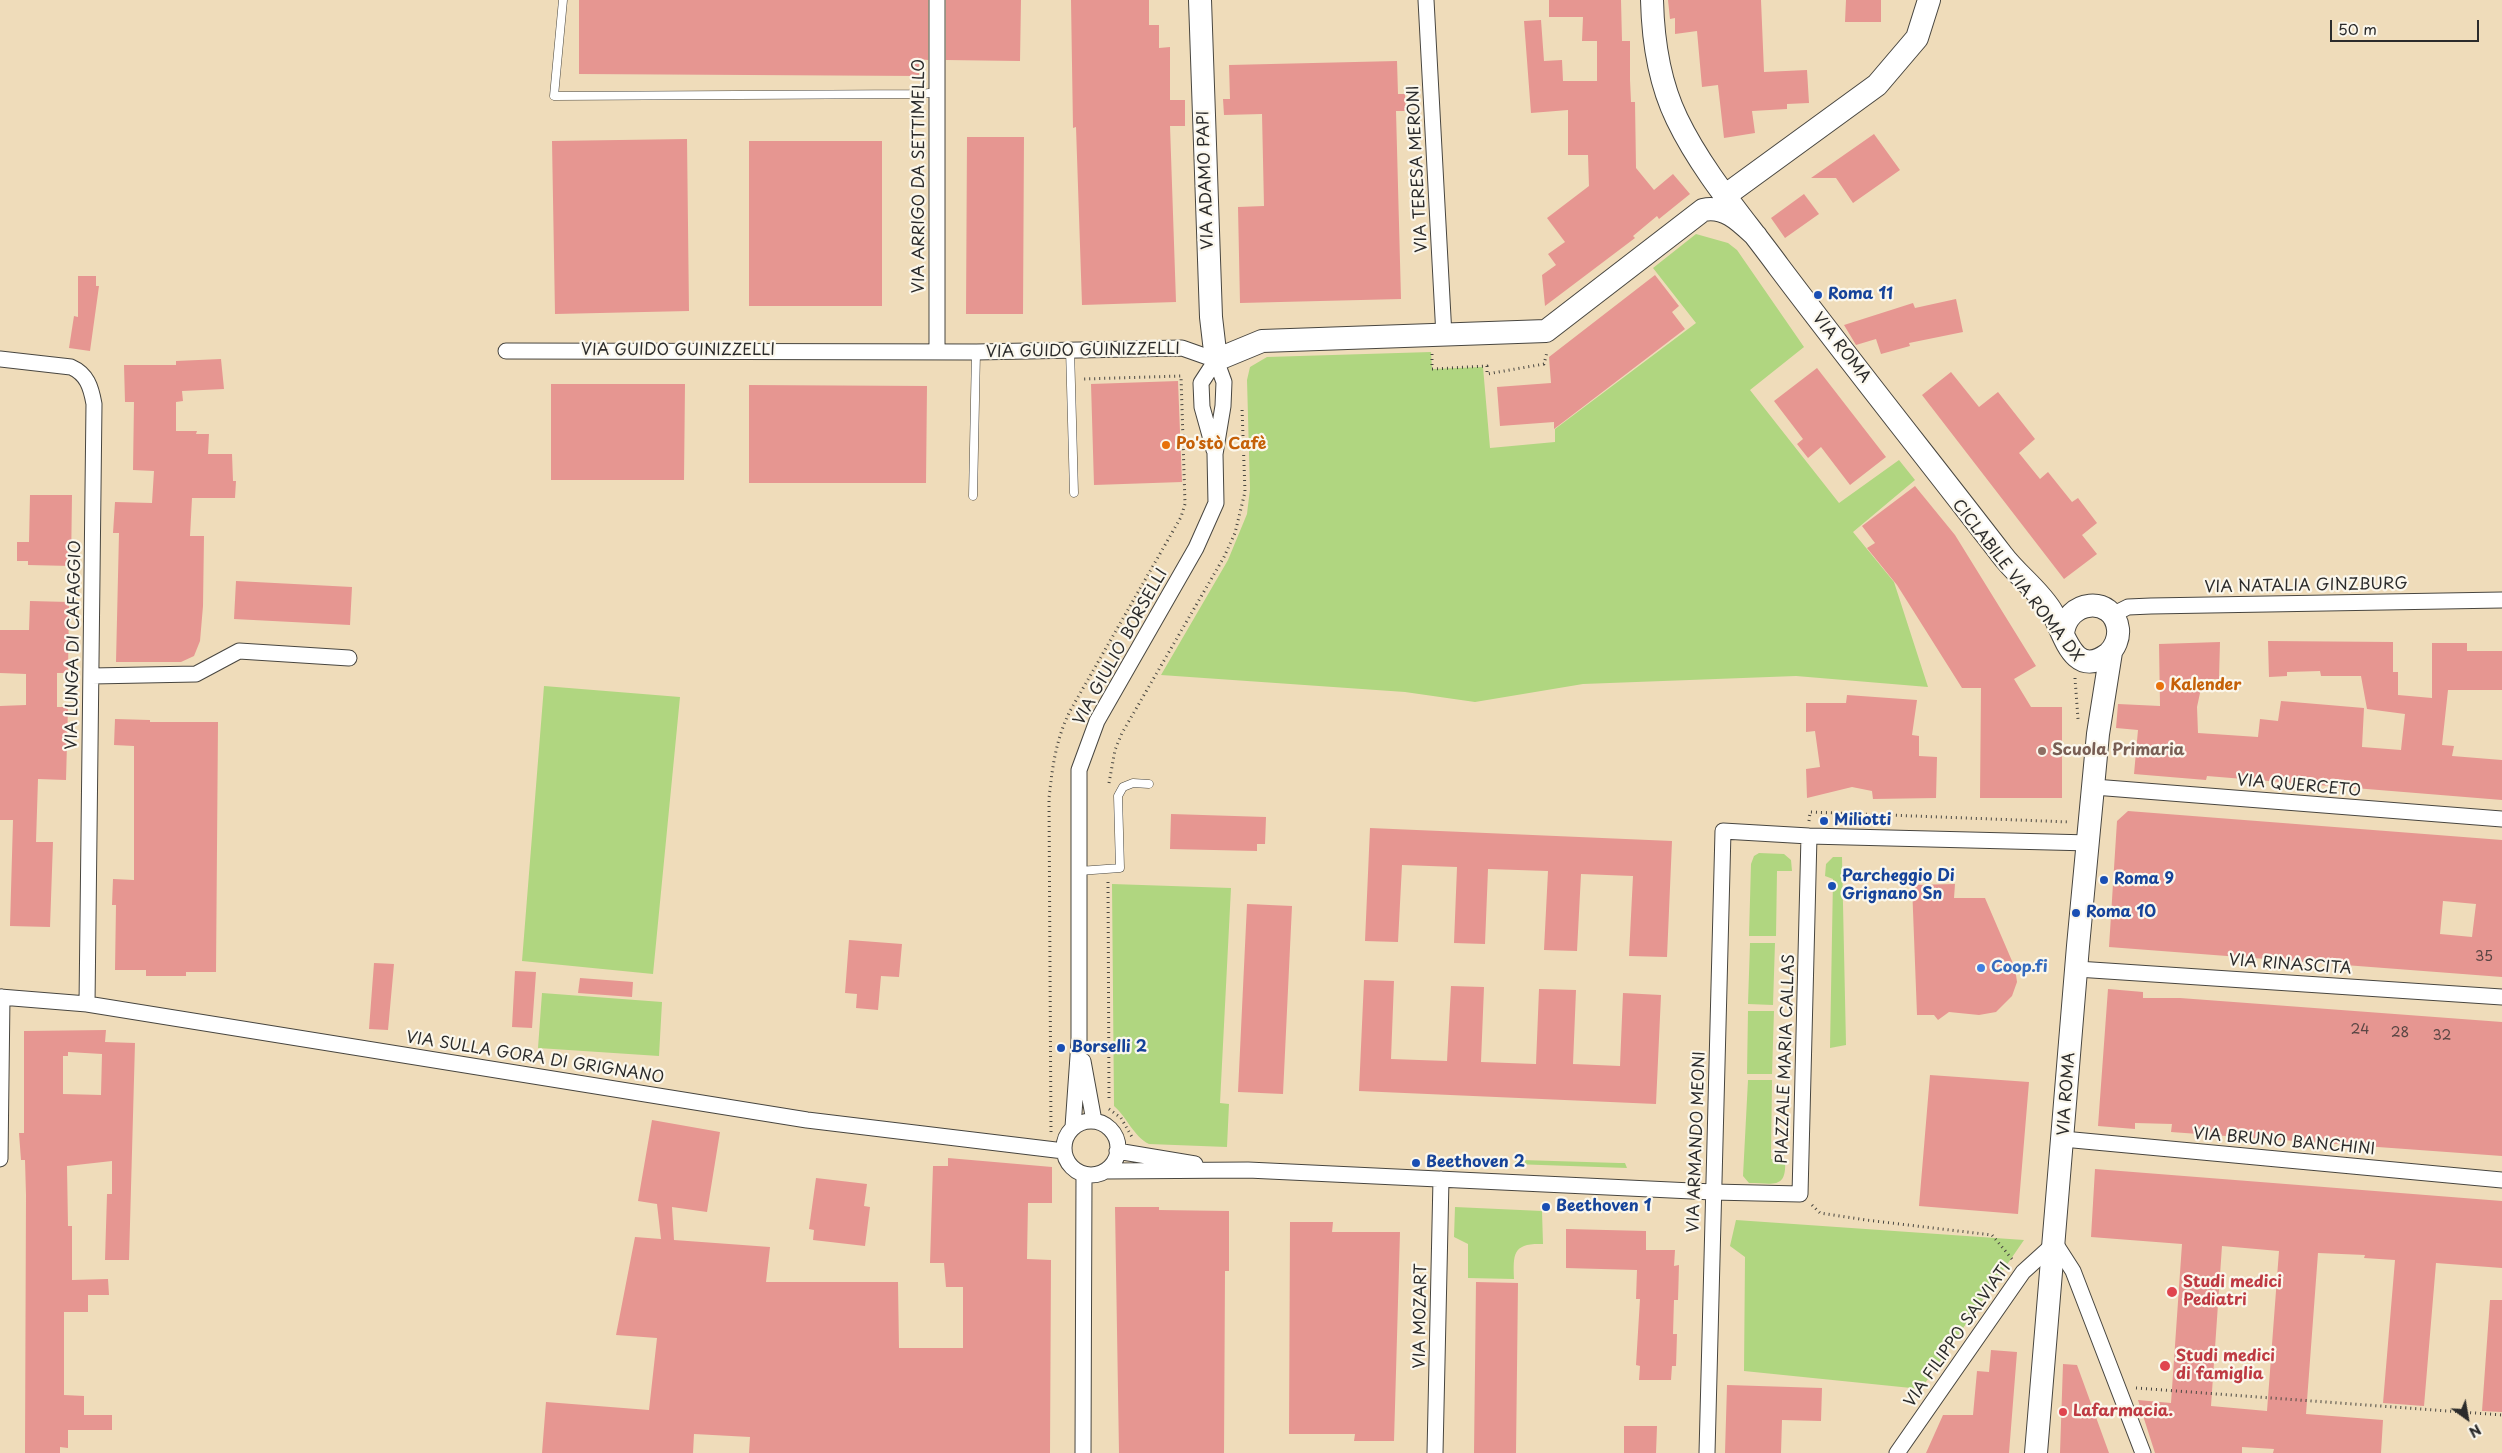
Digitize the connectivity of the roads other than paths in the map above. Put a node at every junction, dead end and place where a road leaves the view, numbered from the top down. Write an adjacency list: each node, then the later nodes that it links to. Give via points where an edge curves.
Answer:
1 (563, 0): 7 (lane, via 554,96)
2 (937, 0): 7 (street, VIA ARRIGO DA SETTIMELLO)
3 (1204, 0): 18 (street, VIA ADAMO PAPI, via 1211,317)
4 (1426, 0): 12 (street, VIA TERESA MERONI)
5 (1652, 0): 8 (street, VIA ROMA, via 1661,78 1676,119)
6 (1929, 0): 9 (street, via 1917,38 1877,85)
7 (937, 92): 15 (street, VIA ARRIGO DA SETTIMELLO)
8 (1699, 160): 9 (street, VIA ROMA); 10 (street, via 1711,192)
9 (1726, 195): 11 (street, VIA ROMA)
10 (1703, 210): 11 (street, via 1712,208 1727,213); 12 (street, via 1546,331)
11 (1756, 236): 22 (street, VIA ROMA, via 2005,560)
12 (1438, 342): 18 (street, via 1262,341)
13 (1070, 349): 16 (street, VIA GUIDO GUINIZZELLI); 18 (street, VIA GUIDO GUINIZZELLI, via 1182,348); 20 (lane)
14 (506, 351): 15 (street, VIA GUIDO GUINIZZELLI)
15 (937, 352): 16 (street, VIA GUIDO GUINIZZELLI)
16 (976, 352): 21 (lane)
17 (0, 359): 30 (street, VIA LUNGA DI CAFAGGIO, via 71,366 80,371 91,390 94,404)
18 (1216, 360): 19 (street, VIA GIULIO BORSELLI, via 1224,382); 19 (street, VIA GIULIO BORSELLI, via 1201,383 1202,406)
19 (1215, 454): 37 (street, VIA GIULIO BORSELLI, via 1216,503 1196,548 1097,721 1079,770)
20 (1074, 493)
21 (973, 496)
22 (2038, 594): 24 (street, VIA ROMA); 26 (street, VIA ROMA, via 2052,612)
23 (2502, 600): 25 (street, VIA NATALIA GINZBURG, via 2151,606 2128,607)
24 (2079, 608): 25 (street, VIA ROMA, via 2093,605); 26 (street, via 2065,622)
25 (2112, 614): 27 (street, VIA ROMA, via 2118,629)
26 (2063, 635): 29 (street, VIA ROMA)
27 (2111, 652): 29 (street); 31 (street, VIA ROMA)
28 (349, 658): 30 (street, via 239,651 196,674)
29 (2078, 666): 31 (street, VIA ROMA, via 2093,686)
30 (92, 676): 41 (street, VIA LUNGA DI CAFAGGIO)
31 (2098, 734): 33 (street, VIA ROMA)
32 (1149, 784): 37 (lane, via 1133,783 1123,787 1118,796 1120,868)
33 (2094, 787): 34 (street, VIA QUERCETO); 36 (street, VIA ROMA)
34 (2502, 819)
35 (1809, 836): 36 (street); 54 (street, PIAZZALE MARIA CALLAS, via 1800,1194); 54 (street, VIA ARMANDO MEONI, via 1723,831)
36 (2090, 843): 38 (street, VIA ROMA)
37 (1079, 871): 42 (street, VIA GIULIO BORSELLI)
38 (2076, 969): 40 (street, VIA RINASCITA); 45 (street, VIA ROMA)
39 (1, 997): 41 (street, VIA SULLA GORA DI GRIGNANO); 48 (street)
40 (2502, 997)
41 (87, 1004): 46 (street, VIA SULLA GORA DI GRIGNANO, via 807,1120)
42 (1079, 1042): 43 (street, VIA GIULIO BORSELLI); 44 (street, VIA GIULIO BORSELLI)
43 (1094, 1121): 44 (street); 47 (street, via 1114,1134)
44 (1072, 1127): 46 (street)
45 (2063, 1139): 53 (street, VIA BRUNO BANCHINI); 55 (street, VIA ROMA)
46 (1064, 1151): 51 (street, via 1066,1160)
47 (1118, 1151): 49 (street); 50 (street, via 1112,1165)
48 (0, 1159)
49 (1231, 1169): 50 (street); 52 (street)
50 (1105, 1171): 51 (street)
51 (1084, 1174): 56 (street)
52 (1441, 1179): 54 (street); 57 (street, VIA MOZART)
53 (2502, 1180)
54 (1713, 1192): 58 (street, VIA ARMANDO MEONI)
55 (2055, 1243): 59 (street, VIA FILIPPO SALVIATI, via 2023,1272); 60 (street, VIA ROMA); 61 (street, via 2073,1271)
56 (1083, 1453)
57 (1436, 1453)
58 (1707, 1453)
59 (1897, 1453)
60 (2036, 1453)
61 (2143, 1453)

